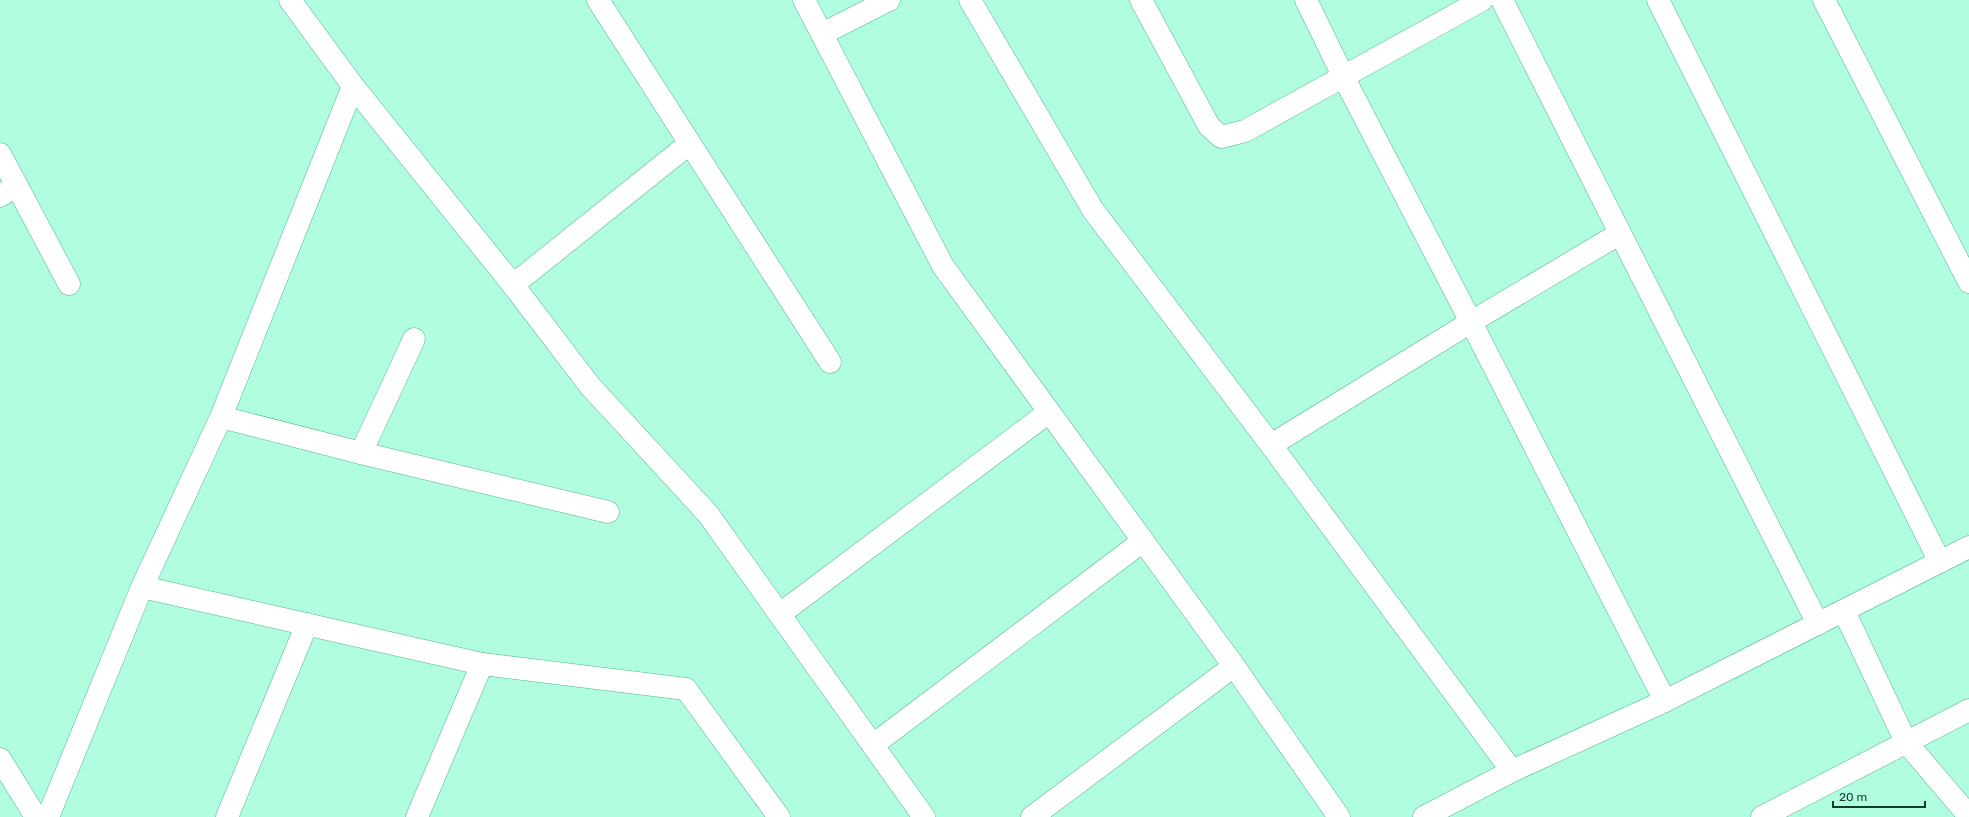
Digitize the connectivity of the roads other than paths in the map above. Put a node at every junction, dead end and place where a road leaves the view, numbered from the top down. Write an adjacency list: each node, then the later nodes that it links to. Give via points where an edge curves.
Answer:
1 (290, 0): 14 (street)
2 (598, 0): 15 (street)
3 (804, 0): 12 (street)
4 (889, 0): 12 (street)
5 (970, 0): 27 (street, via 1093,210)
6 (1141, 0): 13 (street, via 1209,126 1221,137 1245,131)
7 (1306, 0): 13 (street)
8 (1482, 0): 13 (street)
9 (1502, 0): 18 (street)
10 (1658, 0): 32 (street)
11 (1824, 0): 19 (street)
12 (822, 34): 25 (street, via 943,266)
13 (1344, 78): 22 (street)
14 (353, 86): 21 (street); 26 (street)
15 (688, 144): 21 (street); 24 (street)
16 (0, 154): 17 (street)
17 (8, 191): 20 (street)
18 (1619, 234): 22 (street); 37 (street)
19 (1969, 282)
20 (69, 284)
21 (514, 285): 35 (street, via 590,386 708,514)
22 (1471, 322): 27 (street); 40 (street)
23 (414, 339): 28 (street)
24 (830, 362)
25 (1049, 412): 30 (street); 35 (street)
26 (221, 417): 28 (street); 33 (street)
27 (1271, 444): 45 (street)
28 (361, 453): 29 (street)
29 (608, 512)
30 (1143, 541): 39 (street); 43 (street)
31 (1969, 547): 32 (street)
32 (1940, 562): 34 (street)
33 (142, 587): 36 (street); 48 (street)
34 (1844, 611): 37 (street); 42 (street)
35 (780, 614): 43 (street)
36 (307, 624): 38 (street); 49 (street)
37 (1818, 624): 40 (street)
38 (482, 664): 50 (street); 51 (street, via 686,689)
39 (1234, 666): 53 (street); 54 (street)
40 (1665, 701): 45 (street)
41 (1969, 710): 42 (street)
42 (1906, 742): 46 (street); 56 (street)
43 (873, 745): 52 (street)
44 (0, 759): 47 (street)
45 (1512, 771): 55 (street)
46 (1969, 816)
47 (36, 817)
48 (48, 817)
49 (227, 817)
50 (417, 817)
51 (779, 817)
52 (924, 817)
53 (1032, 817)
54 (1339, 817)
55 (1424, 817)
56 (1762, 817)

